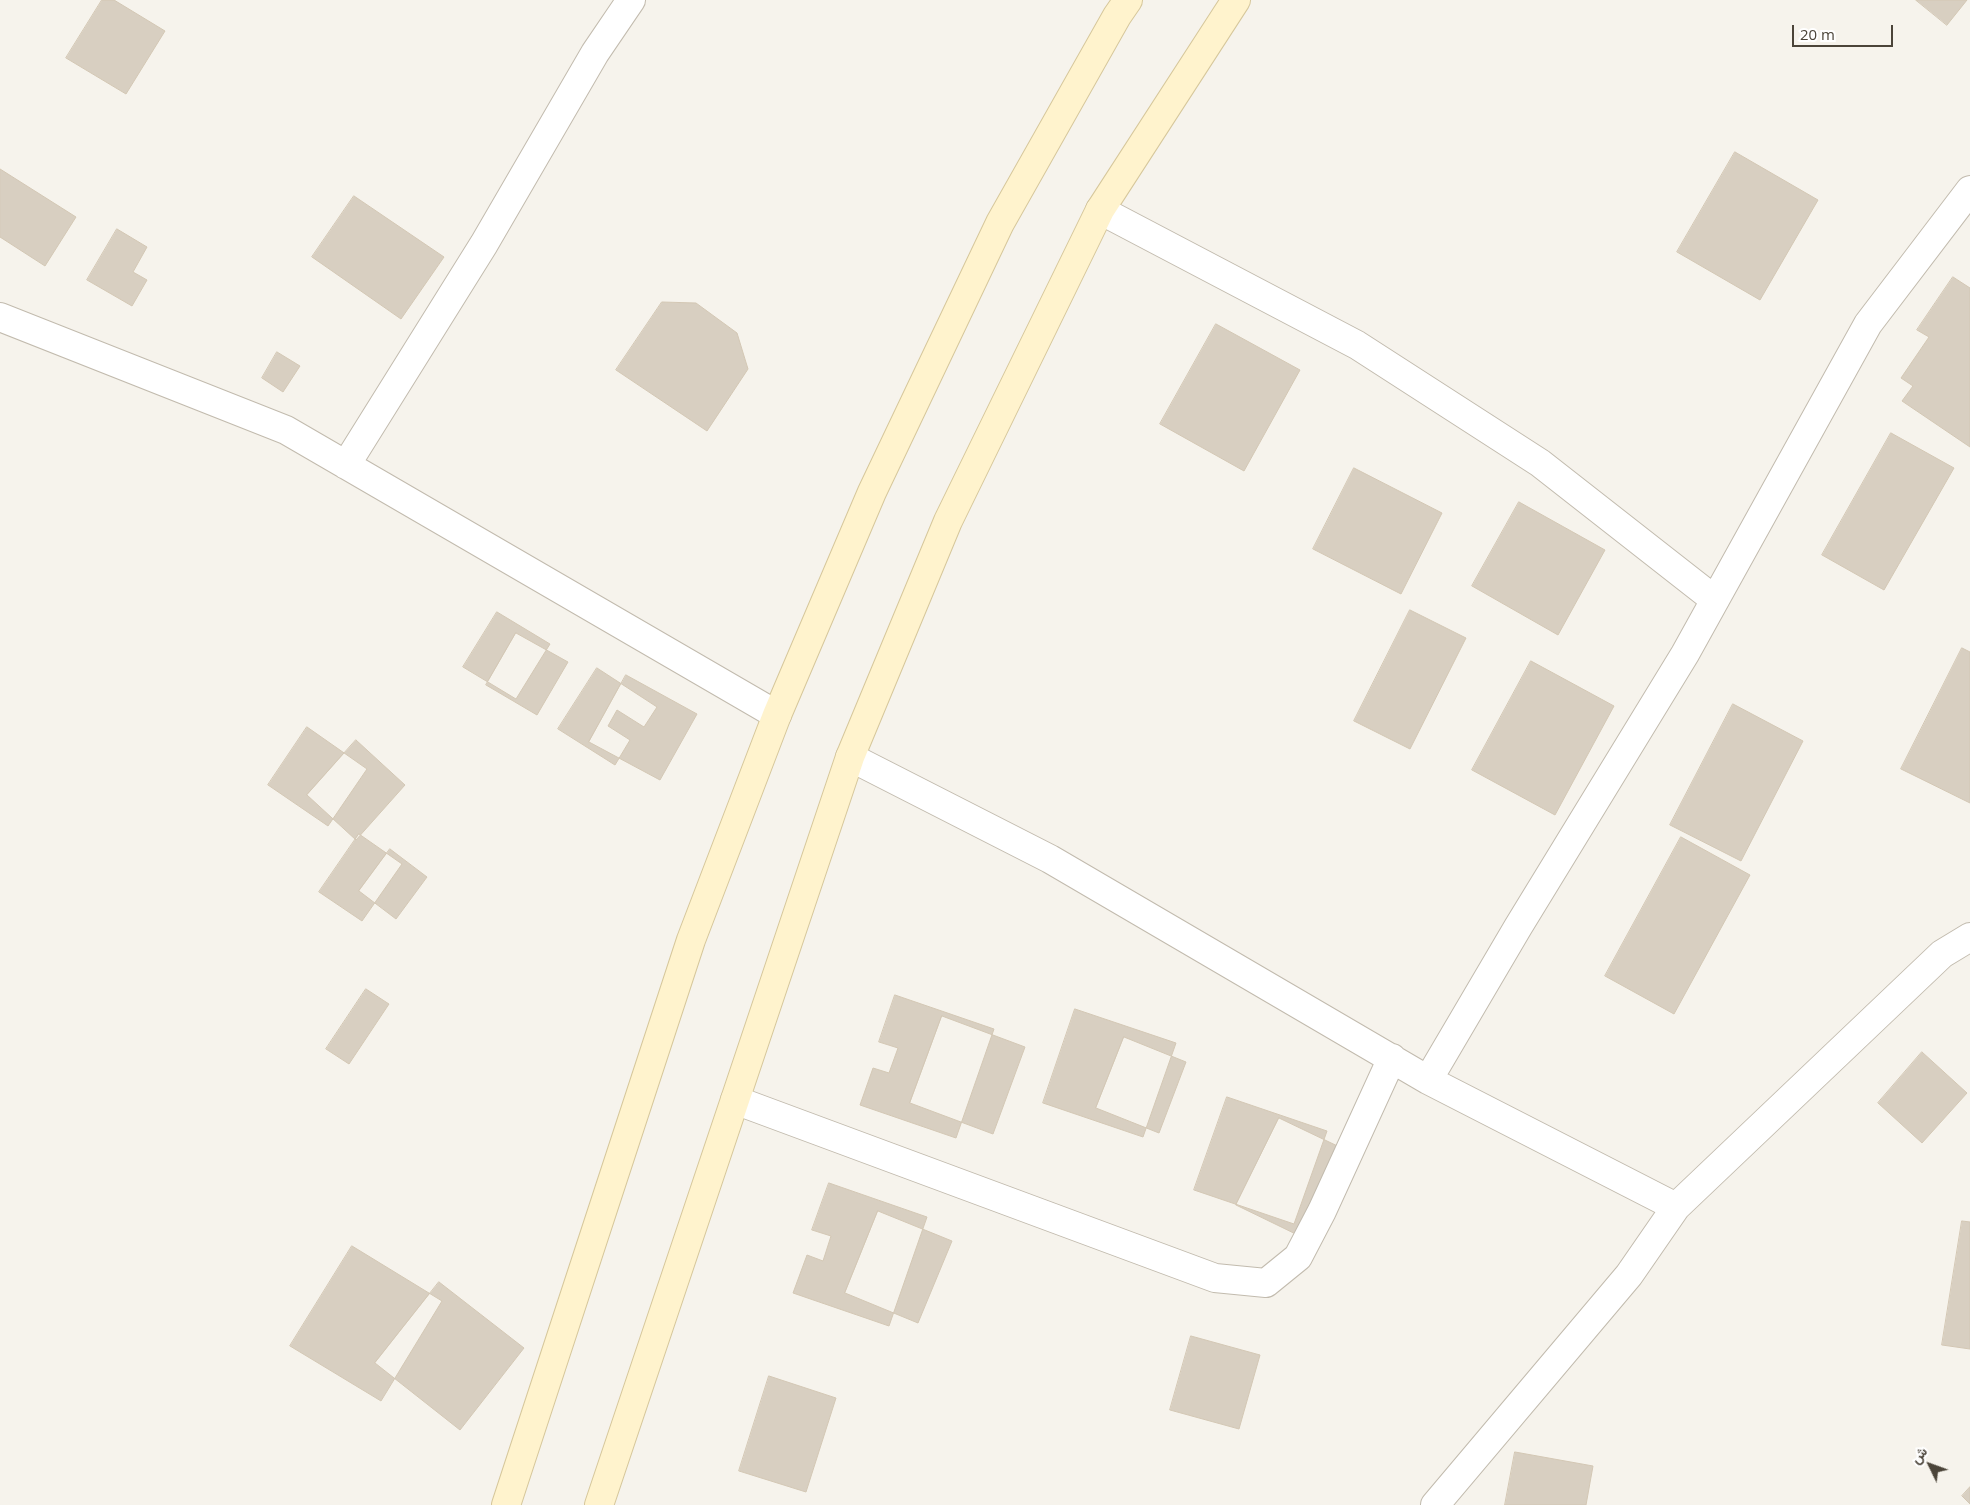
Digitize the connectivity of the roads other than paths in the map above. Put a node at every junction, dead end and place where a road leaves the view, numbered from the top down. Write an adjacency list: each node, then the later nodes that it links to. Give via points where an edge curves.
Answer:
1 (631, 0): 7 (street, via 595,53 484,244)
2 (1128, 0): 9 (main road, via 1000,223 872,492)
3 (1236, 0): 5 (main road)
4 (1970, 190): 8 (street, via 1868,324)
5 (1100, 210): 8 (street, via 1357,345 1540,463); 10 (main road, via 948,521)
6 (0, 317): 7 (street, via 286,430)
7 (346, 465): 9 (street)
8 (1715, 600): 13 (street)
9 (777, 715): 16 (main road, via 690,940)
10 (850, 757): 12 (street, via 1050,859); 14 (main road)
11 (1970, 937): 15 (street, via 1942,954)
12 (1392, 1058): 13 (street); 14 (street, via 1298,1257 1266,1283 1215,1278)
13 (1428, 1080): 15 (street)
14 (734, 1100): 17 (main road)
15 (1676, 1207): 18 (street, via 1629,1275)
16 (506, 1505)
17 (599, 1505)
18 (1434, 1505)

